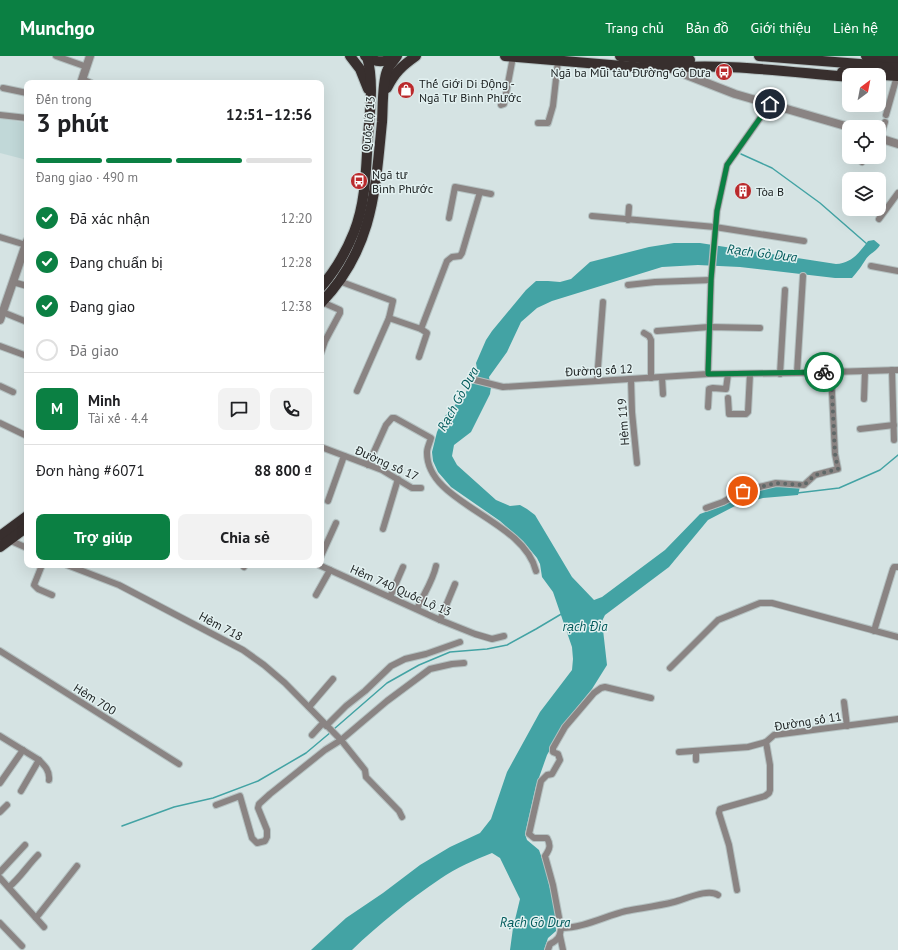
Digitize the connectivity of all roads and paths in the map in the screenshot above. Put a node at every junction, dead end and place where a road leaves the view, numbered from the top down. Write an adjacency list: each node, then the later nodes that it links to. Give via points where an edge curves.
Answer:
1 (56, 56): 17 (street)
2 (90, 56): 17 (street)
3 (350, 56): 25 (highway, via 360,69)
4 (397, 56): 11 (highway, via 386,61); 26 (highway, Quốc lộ 13, via 386,72)
5 (416, 56): 26 (highway, via 396,72)
6 (509, 56): 15 (highway); 28 (street, via 506,97)
7 (578, 56): 16 (highway)
8 (620, 56): 16 (highway)
9 (759, 56): 13 (highway)
10 (866, 56): 12 (highway)
11 (366, 57): 25 (highway, Quốc lộ 13, via 370,70)
12 (898, 58)
13 (829, 59): 20 (highway)
14 (692, 60): 16 (highway); 18 (highway); 20 (highway)
15 (558, 61): 16 (highway, via 658,69); 32 (street, via 553,106 548,123)
16 (665, 62): 18 (highway); 27 (street, via 735,94)
17 (86, 67): 22 (street)
18 (683, 67): 19 (highway, via 734,68)
19 (842, 76)
20 (897, 76): 21 (highway); 30 (street)
21 (886, 78)
22 (81, 80)
23 (3, 88): 24 (street)
24 (24, 92)
25 (370, 94): 52 (highway, Quốc lộ 13, via 362,205 348,246)
26 (384, 95): 55 (highway, Quốc lộ 13, via 377,170 369,219 358,249)
27 (770, 104): 33 (street); 44 (street, via 727,165)
28 (502, 105)
29 (0, 115): 31 (street)
30 (886, 115)
31 (24, 118)
32 (538, 122)
33 (842, 125)
34 (886, 140): 35 (street)
35 (898, 144)
36 (480, 192): 38 (street); 41 (street, via 455,187); 68 (street, via 462,253 447,261)
37 (898, 193): 42 (street)
38 (490, 194)
39 (629, 208): 43 (street)
40 (592, 216): 43 (street)
41 (449, 218)
42 (879, 219)
43 (628, 220): 44 (street)
44 (715, 227): 46 (street); 53 (street)
45 (0, 238): 47 (street)
46 (804, 241)
47 (24, 243)
48 (24, 249): 54 (street)
49 (871, 266): 50 (street)
50 (898, 271)
51 (803, 276): 78 (street)
52 (325, 277)
53 (711, 280): 57 (street); 66 (street)
54 (13, 282): 56 (street); 62 (street)
55 (339, 282): 59 (highway, Quốc lộ 13); 63 (street, via 394,301)
56 (24, 285)
57 (628, 285)
58 (785, 290): 82 (street)
59 (324, 300)
60 (603, 302): 87 (street)
61 (324, 303): 71 (street, via 340,310)
62 (2, 311): 64 (street); 65 (street)
63 (389, 318): 68 (street); 89 (street)
64 (0, 320)
65 (24, 321)
66 (710, 328): 67 (street); 69 (street); 79 (street)
67 (760, 328)
68 (421, 329): 74 (street, via 427,333)
69 (657, 331)
70 (644, 333): 84 (street, via 651,340)
71 (324, 344)
72 (0, 346): 73 (street)
73 (24, 355)
74 (419, 357)
75 (895, 370): 76 (street); 96 (street)
76 (865, 371): 77 (street); 93 (street)
77 (831, 372): 78 (street); 107 (street, via 838,469 815,475 804,485 776,483 743,491)
78 (797, 373): 82 (street)
79 (708, 374): 80 (street); 83 (street, Đường số 12)
80 (728, 374): 81 (street); 94 (street, via 726,389 709,389)
81 (750, 374): 82 (street); 92 (street, via 748,412 729,414)
82 (780, 374)
83 (662, 377): 84 (street, Đường số 12); 91 (street)
84 (651, 378): 86 (street, Đường số 12)
85 (471, 379): 87 (street, Đường số 12, via 503,386)
86 (632, 379): 87 (street, Đường số 12); 102 (street, Hẻm 119)
87 (597, 380)
88 (0, 386): 90 (street)
89 (356, 391)
90 (13, 392)
91 (663, 394)
92 (728, 398)
93 (864, 399)
94 (708, 407)
95 (0, 423): 98 (street)
96 (894, 425): 97 (street); 99 (street)
97 (860, 429)
98 (24, 435)
99 (894, 440)
100 (324, 450): 101 (street, Đường số 17)
101 (344, 456): 103 (street, Đường số 17); 106 (street)
102 (637, 463)
103 (368, 466): 104 (street, Đường số 17); 123 (street, via 386,425 392,418 431,438 427,452 429,467 436,479 449,493 497,524 519,543 532,559)
104 (398, 479): 105 (street, Đường số 17, via 414,489); 111 (street)
105 (421, 488)
106 (328, 501)
107 (706, 508)
108 (24, 518): 112 (highway)
109 (336, 523): 115 (street)
110 (24, 528): 112 (highway)
111 (383, 529)
112 (3, 536): 113 (street); 114 (highway)
113 (24, 546)
114 (0, 547)
115 (324, 549)
116 (403, 566): 127 (street)
117 (436, 566): 128 (street, via 434,577)
118 (324, 567): 122 (street, Hẻm 740 Quốc Lộ 13)
119 (898, 567): 130 (street, via 893,569)
120 (41, 568): 126 (street, via 34,585 38,590)
121 (75, 568): 140 (street, Hẻm 718, via 119,585 243,650 285,683)
122 (330, 570): 125 (street); 127 (street, Hẻm 740 Quốc Lộ 13)
123 (536, 571)
124 (455, 584): 129 (street)
125 (316, 595)
126 (52, 596)
127 (390, 597): 128 (street, Hẻm 740 Quốc Lộ 13)
128 (417, 609): 129 (street, Hẻm 740 Quốc Lộ 13)
129 (440, 620): 131 (street, Hẻm 740 Quốc Lộ 13, via 492,639)
130 (874, 631): 132 (street); 136 (street, via 772,603 760,603 718,620)
131 (504, 636)
132 (898, 637)
133 (460, 642): 142 (street, via 426,654 405,658 392,666)
134 (0, 651): 153 (street, Hẻm 700)
135 (464, 662): 146 (street, via 430,669)
136 (670, 668)
137 (333, 679): 140 (street)
138 (651, 698): 172 (street, via 601,688 565,727 553,748 553,752 558,754 560,760 552,774 541,781 529,834 534,838 547,838 550,842 549,851 545,856)
139 (844, 702): 143 (street)
140 (309, 707): 142 (street, Hẻm 718)
141 (898, 719): 143 (street, Đường số 11)
142 (325, 724): 144 (street); 146 (street, Hẻm 718)
143 (846, 726): 147 (street, Đường số 11, via 774,735)
144 (312, 735)
145 (0, 736): 148 (street)
146 (341, 740): 158 (street, via 296,772 259,804 258,808 267,830 265,841 256,843 252,838 240,796); 160 (street, Hẻm 718, via 365,770 366,777)
147 (766, 742): 149 (street, via 748,747); 167 (street, Đường số 11, via 770,765 769,794 720,809 719,813 729,845)
148 (23, 750): 151 (street); 155 (street)
149 (696, 751): 150 (street); 152 (street)
150 (679, 752)
151 (38, 760): 154 (street, via 47,768); 156 (street)
152 (696, 760)
153 (178, 764)
154 (49, 780)
155 (0, 783)
156 (22, 791)
157 (7, 805): 159 (street)
158 (216, 805)
159 (0, 812)
160 (402, 817)
161 (25, 845): 164 (street)
162 (38, 855): 166 (street)
163 (77, 866): 169 (street)
164 (0, 872)
165 (0, 878): 166 (street)
166 (9, 887): 169 (street)
167 (737, 890)
168 (718, 896): 172 (street, via 706,893 625,912 595,922)
169 (36, 918): 171 (street)
170 (0, 922): 174 (street)
171 (44, 927)
172 (561, 928): 173 (street)
173 (560, 936): 175 (street, via 550,944); 176 (street)
174 (22, 946)
175 (548, 950)
176 (562, 950)

